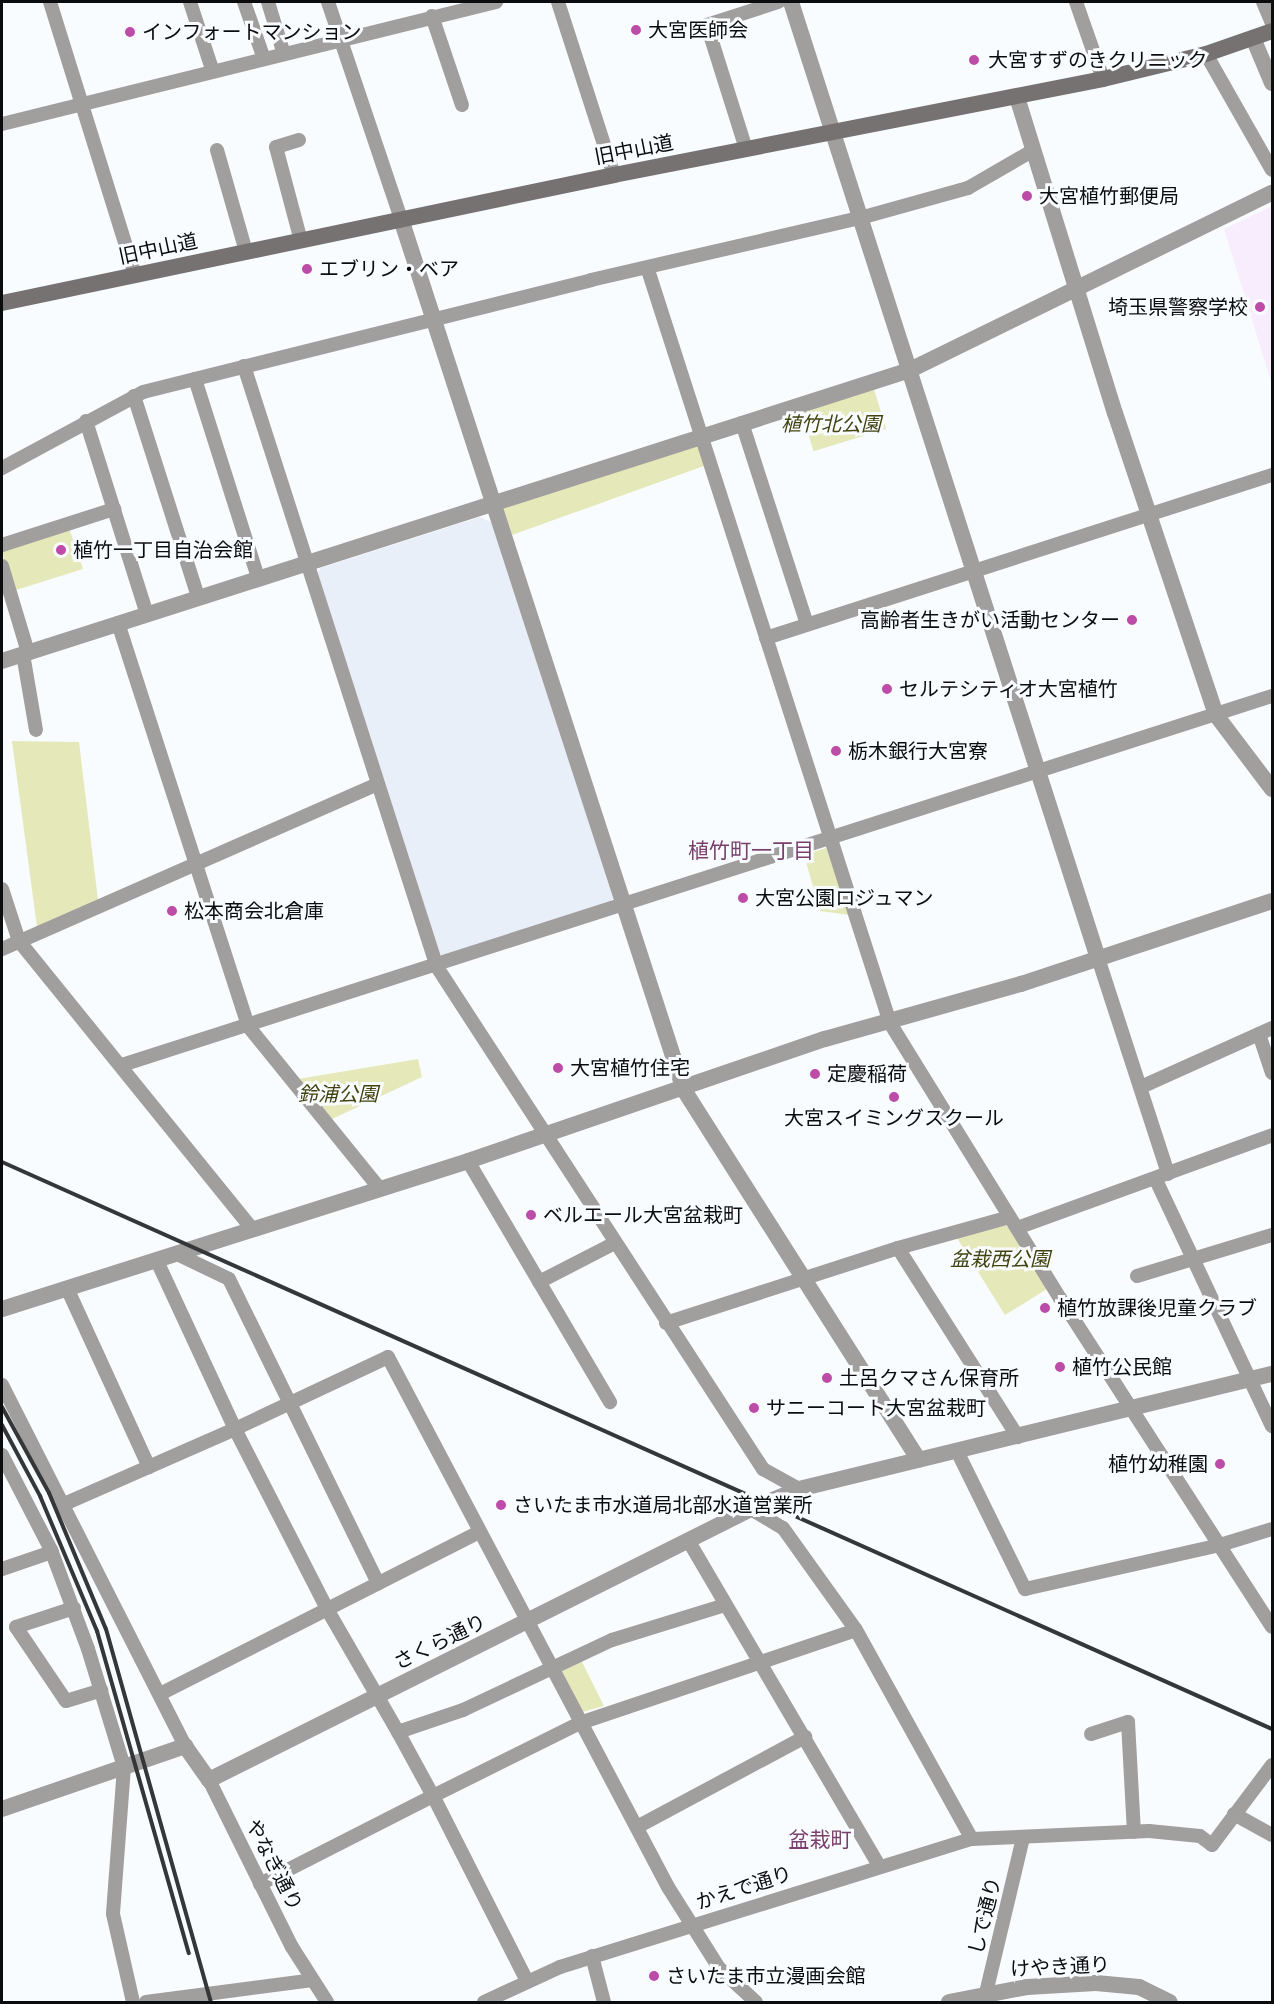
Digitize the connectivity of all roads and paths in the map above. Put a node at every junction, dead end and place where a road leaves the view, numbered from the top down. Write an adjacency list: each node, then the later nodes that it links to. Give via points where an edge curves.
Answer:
1 (50, 2): 24 (street)
2 (190, 2): 20 (street)
3 (244, 2): 19 (street)
4 (268, 2): 17 (street)
5 (328, 2): 15 (street)
6 (496, 2): 12 (street)
7 (558, 2): 33 (street)
8 (778, 2): 29 (street, via 707,25)
9 (791, 2): 27 (street)
10 (1076, 2): 21 (street)
11 (1263, 2): 13 (street)
12 (432, 16): 15 (street); 25 (street)
13 (1272, 23)
14 (1272, 31): 16 (main road, 旧中山道)
15 (340, 37): 17 (street); 36 (street)
16 (1253, 38): 18 (main road, 旧中山道); 22 (street)
17 (283, 51): 19 (street)
18 (1206, 54): 21 (main road, 旧中山道); 32 (street)
19 (263, 57): 20 (street)
20 (212, 69): 24 (street)
21 (1103, 79): 23 (main road, 旧中山道)
22 (1272, 83)
23 (1017, 97): 27 (main road, 旧中山道); 31 (street)
24 (81, 102): 26 (street); 40 (street)
25 (462, 105)
26 (2, 124)
27 (832, 133): 29 (main road, 旧中山道); 35 (street)
28 (299, 140): 37 (street, via 276,147)
29 (746, 149): 33 (main road, 旧中山道)
30 (217, 150): 38 (street)
31 (1032, 152): 35 (street, via 968,188); 41 (street)
32 (1272, 170)
33 (614, 175): 36 (main road, 旧中山道)
34 (1272, 193): 41 (street)
35 (861, 218): 39 (street); 45 (street)
36 (401, 219): 37 (main road, 旧中山道); 43 (street)
37 (301, 240): 38 (main road, 旧中山道)
38 (246, 252): 40 (main road, 旧中山道)
39 (648, 270): 43 (street); 50 (street)
40 (135, 275): 42 (main road, 旧中山道)
41 (1076, 286): 45 (street); 55 (street)
42 (2, 303)
43 (435, 319): 44 (street); 53 (street)
44 (244, 366): 46 (street); 57 (street)
45 (910, 370): 49 (street); 59 (street)
46 (195, 379): 47 (street); 60 (street)
47 (135, 396): 48 (street); 61 (street)
48 (86, 421): 51 (street); 54 (street)
49 (742, 423): 50 (street); 64 (street)
50 (701, 436): 53 (street); 65 (street)
51 (2, 468)
52 (1272, 475): 55 (street)
53 (495, 503): 57 (street); 78 (street)
54 (114, 508): 56 (street); 62 (street)
55 (1150, 515): 59 (street); 69 (street)
56 (2, 545)
57 (307, 562): 60 (street); 72 (street)
58 (2, 566): 66 (street)
59 (971, 572): 64 (street); 71 (street)
60 (258, 578): 61 (street)
61 (198, 597): 62 (street)
62 (147, 614): 63 (street)
63 (118, 623): 66 (street); 75 (street)
64 (807, 624): 65 (street)
65 (766, 638): 74 (street)
66 (25, 653): 67 (street); 70 (street)
67 (2, 661)
68 (1272, 696): 69 (street)
69 (1216, 715): 71 (street); 73 (street)
70 (36, 730)
71 (1038, 771): 74 (street); 81 (street)
72 (377, 784): 75 (street); 82 (street)
73 (1272, 789)
74 (830, 837): 78 (street); 83 (street)
75 (196, 865): 79 (street); 84 (street)
76 (2, 889): 79 (street)
77 (1272, 901): 81 (street)
78 (624, 904): 82 (street); 90 (street)
79 (19, 941): 80 (street); 87 (street)
80 (2, 949)
81 (1098, 958): 83 (street); 89 (street)
82 (438, 967): 84 (street); 92 (street)
83 (890, 1023): 90 (street, via 825,1039); 96 (street)
84 (248, 1026): 87 (street); 95 (street)
85 (1272, 1028): 86 (street)
86 (1259, 1034): 88 (street); 89 (street)
87 (122, 1065): 97 (street)
88 (1272, 1073)
89 (1141, 1087): 94 (street)
90 (684, 1090): 92 (street); 105 (street)
91 (1272, 1135): 94 (street)
92 (546, 1136): 93 (street); 99 (street)
93 (468, 1161): 95 (street); 106 (street)
94 (1162, 1177): 96 (street); 102 (street)
95 (379, 1188): 97 (street)
96 (1013, 1223): 100 (street); 115 (street)
97 (252, 1228): 101 (street)
98 (1272, 1235): 102 (street)
99 (615, 1243): 106 (street); 109 (street)
100 (898, 1248): 105 (street); 118 (street)
101 (179, 1255): 103 (street); 114 (street, via 229,1279)
102 (1195, 1260): 104 (street); 111 (street)
103 (157, 1261): 107 (street); 117 (street)
104 (1137, 1276)
105 (803, 1279): 109 (street); 121 (street)
106 (539, 1282): 113 (street)
107 (68, 1288): 108 (street); 122 (street)
108 (2, 1309)
109 (666, 1323): 123 (street, via 763,1469)
110 (1272, 1374): 111 (street, さくら通り)
111 (1251, 1379): 115 (street, さくら通り); 116 (street)
112 (2, 1385): 124 (street)
113 (610, 1402)
114 (288, 1404): 117 (street); 127 (street, via 388,1358); 132 (street)
115 (1131, 1408): 118 (street, さくら通り); 129 (street)
116 (1272, 1426)
117 (235, 1429): 122 (street); 135 (street)
118 (1018, 1437): 119 (street, さくら通り)
119 (957, 1451): 121 (street, さくら通り); 129 (street, via 1025,1589)
120 (2, 1455): 130 (street)
121 (919, 1460): 123 (street, さくら通り)
122 (149, 1467): 124 (street)
123 (799, 1489): 125 (street, さくら通り)
124 (62, 1505): 142 (street)
125 (751, 1509): 128 (street, さくら通り); 138 (street, via 783,1528)
126 (1272, 1529): 129 (street)
127 (479, 1532): 132 (street); 136 (street)
128 (688, 1540): 133 (street); 136 (street, さくら通り)
129 (1220, 1545): 137 (street)
130 (52, 1552): 131 (street); 134 (street)
131 (2, 1569)
132 (378, 1583): 135 (street)
133 (725, 1605): 139 (street); 140 (street, via 612,1640)
134 (74, 1608): 141 (street); 141 (street, via 16,1627 66,1701)
135 (327, 1609): 142 (street); 143 (street)
136 (529, 1622): 140 (street); 143 (street, さくら通り)
137 (1272, 1627)
138 (856, 1630): 139 (street); 159 (street)
139 (760, 1662): 144 (street); 147 (street)
140 (550, 1668): 144 (street); 145 (street, via 463,1710)
141 (101, 1690): 150 (street)
142 (160, 1694): 148 (street)
143 (377, 1695): 145 (street); 151 (street, さくら通り)
144 (580, 1722): 152 (street); 155 (street)
145 (398, 1732): 152 (street)
146 (1091, 1734): 156 (street, via 1128,1722)
147 (805, 1737): 155 (street); 160 (street)
148 (185, 1746): 150 (street); 151 (street, やなぎ通り)
149 (1272, 1765): 154 (street)
150 (124, 1767): 153 (street); 167 (street, via 113,1914)
151 (209, 1780): 161 (street, やなぎ通り)
152 (433, 1796): 161 (street); 165 (street)
153 (2, 1809)
154 (1234, 1814): 156 (street, かえで通り, via 1212,1845 1200,1836); 157 (street)
155 (637, 1827): 162 (street)
156 (1134, 1832): 158 (street, かえで通り)
157 (1272, 1835)
158 (1023, 1838): 159 (street, かえで通り); 166 (street, しで通り)
159 (972, 1839): 160 (street, かえで通り)
160 (879, 1865): 162 (street, かえで通り)
161 (260, 1884): 164 (street, やなぎ通り)
162 (691, 1925): 163 (street, かえで通り); 172 (street, via 718,1968)
163 (592, 1956): 165 (street, かえで通り); 171 (street)
164 (313, 1980): 168 (street); 169 (street, やなぎ通り)
165 (527, 1981): 170 (street, かえで通り)
166 (987, 1998): 173 (street, けやき通り); 174 (street, けやき通り, via 1096,1983 1139,1987)
167 (133, 2002)
168 (146, 2002)
169 (327, 2002)
170 (484, 2002)
171 (604, 2002)
172 (756, 2002)
173 (949, 2002)
174 (1170, 2002)

